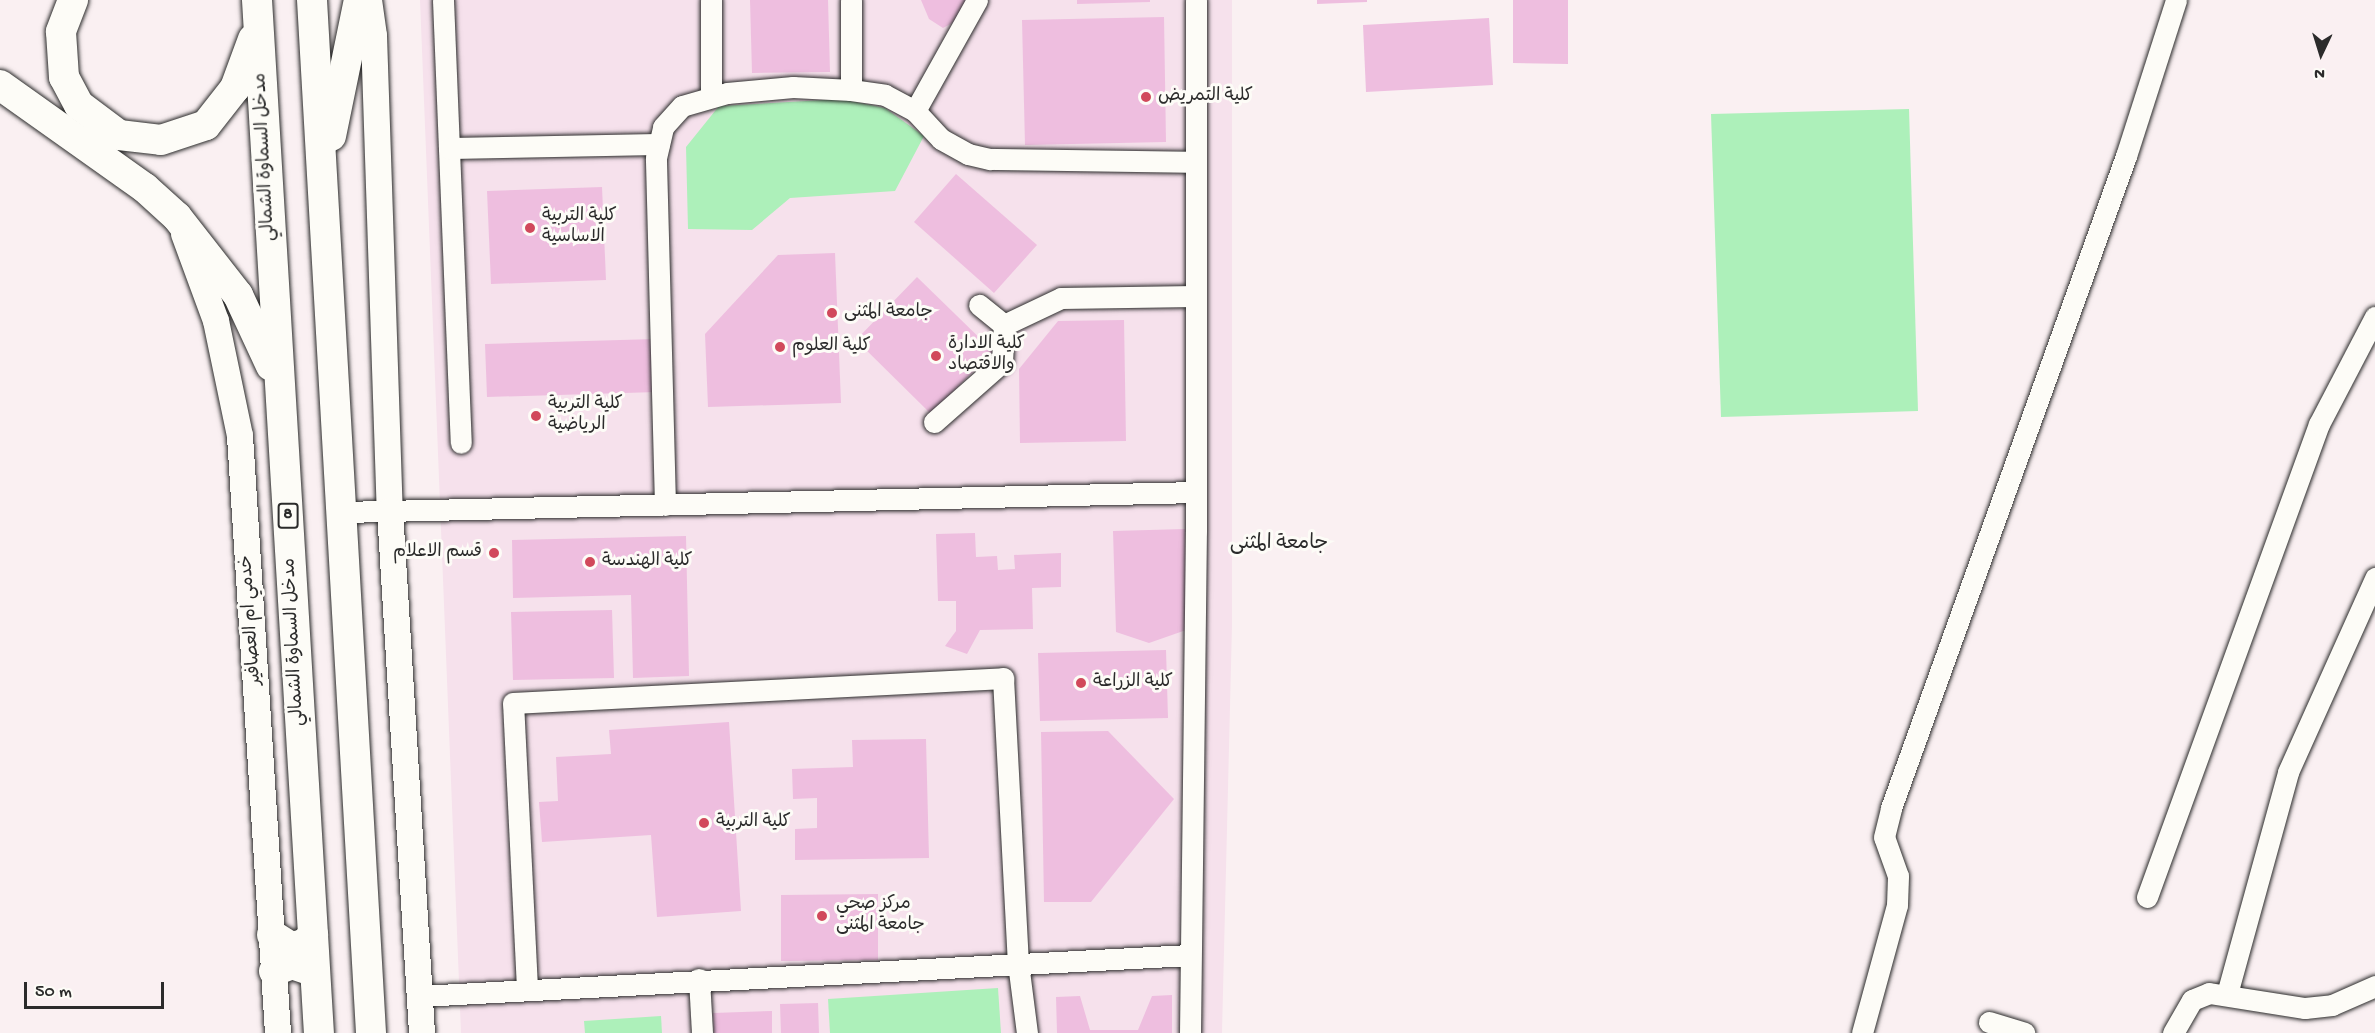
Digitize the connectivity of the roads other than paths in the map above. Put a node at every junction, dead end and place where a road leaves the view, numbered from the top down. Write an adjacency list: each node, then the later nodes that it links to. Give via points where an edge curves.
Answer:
1 (74, 0): 11 (highway, via 64,18 60,47 70,92 102,125 118,135 146,141 192,132 217,115 246,65)
2 (312, 0): 19 (highway)
3 (359, 0): 19 (highway)
4 (369, 0): 30 (main road, via 374,36)
5 (443, 0): 17 (street)
6 (711, 0): 14 (street)
7 (851, 0): 13 (street)
8 (977, 0): 15 (street)
9 (1196, 0): 18 (street)
10 (2176, 0): 52 (street, via 2126,156 1892,808 1884,837 1899,876 1897,905)
11 (257, 9): 25 (highway, مدخل السماوة الشمالي / 8)
12 (0, 85): 20 (highway, via 145,188)
13 (851, 90): 14 (street, via 793,87); 15 (street, via 885,94)
14 (711, 97): 16 (street, via 682,106 663,127)
15 (915, 111): 18 (street, via 941,139 968,154 990,159)
16 (659, 144): 17 (street); 29 (street, via 656,158)
17 (449, 147): 27 (street)
18 (1195, 162): 21 (street)
19 (322, 177): 31 (highway)
20 (177, 217): 25 (highway, via 238,295 263,345); 35 (main road, خدمي ام العصافير, via 216,321 235,397)
21 (1195, 296): 24 (street, via 1061,298); 28 (street)
22 (980, 305): 24 (street)
23 (2375, 317): 33 (street, via 2319,424)
24 (1004, 325): 26 (street, via 1002,362)
25 (281, 399): 34 (highway, مدخل السماوة الشمالي / 8)
26 (934, 422)
27 (460, 443)
28 (1196, 492): 29 (street); 36 (street)
29 (665, 505): 30 (street)
30 (390, 511): 31 (street); 43 (main road)
31 (342, 512): 47 (highway)
32 (2375, 578): 42 (street, via 2288,772)
33 (2147, 897)
34 (313, 935): 35 (highway, via 300,946); 38 (highway, مدخل السماوة الشمالي / 8)
35 (276, 954): 38 (highway); 45 (main road, خدمي ام العصافير)
36 (1189, 955): 37 (street); 51 (street)
37 (1018, 963): 39 (street); 41 (street, via 1003,678 513,703); 50 (street)
38 (315, 972): 46 (highway, مدخل السماوة الشمالي / 8)
39 (699, 980): 41 (street); 49 (street)
40 (2375, 986): 42 (street, via 2332,1005 2306,1008)
41 (527, 988): 43 (street)
42 (2227, 994): 54 (street, via 2209,993 2192,1000)
43 (420, 996): 48 (main road)
44 (1989, 1022): 53 (street)
45 (278, 1033)
46 (319, 1033)
47 (371, 1033)
48 (422, 1033)
49 (702, 1033)
50 (1026, 1033)
51 (1190, 1033)
52 (1862, 1033)
53 (2024, 1033)
54 (2173, 1033)

